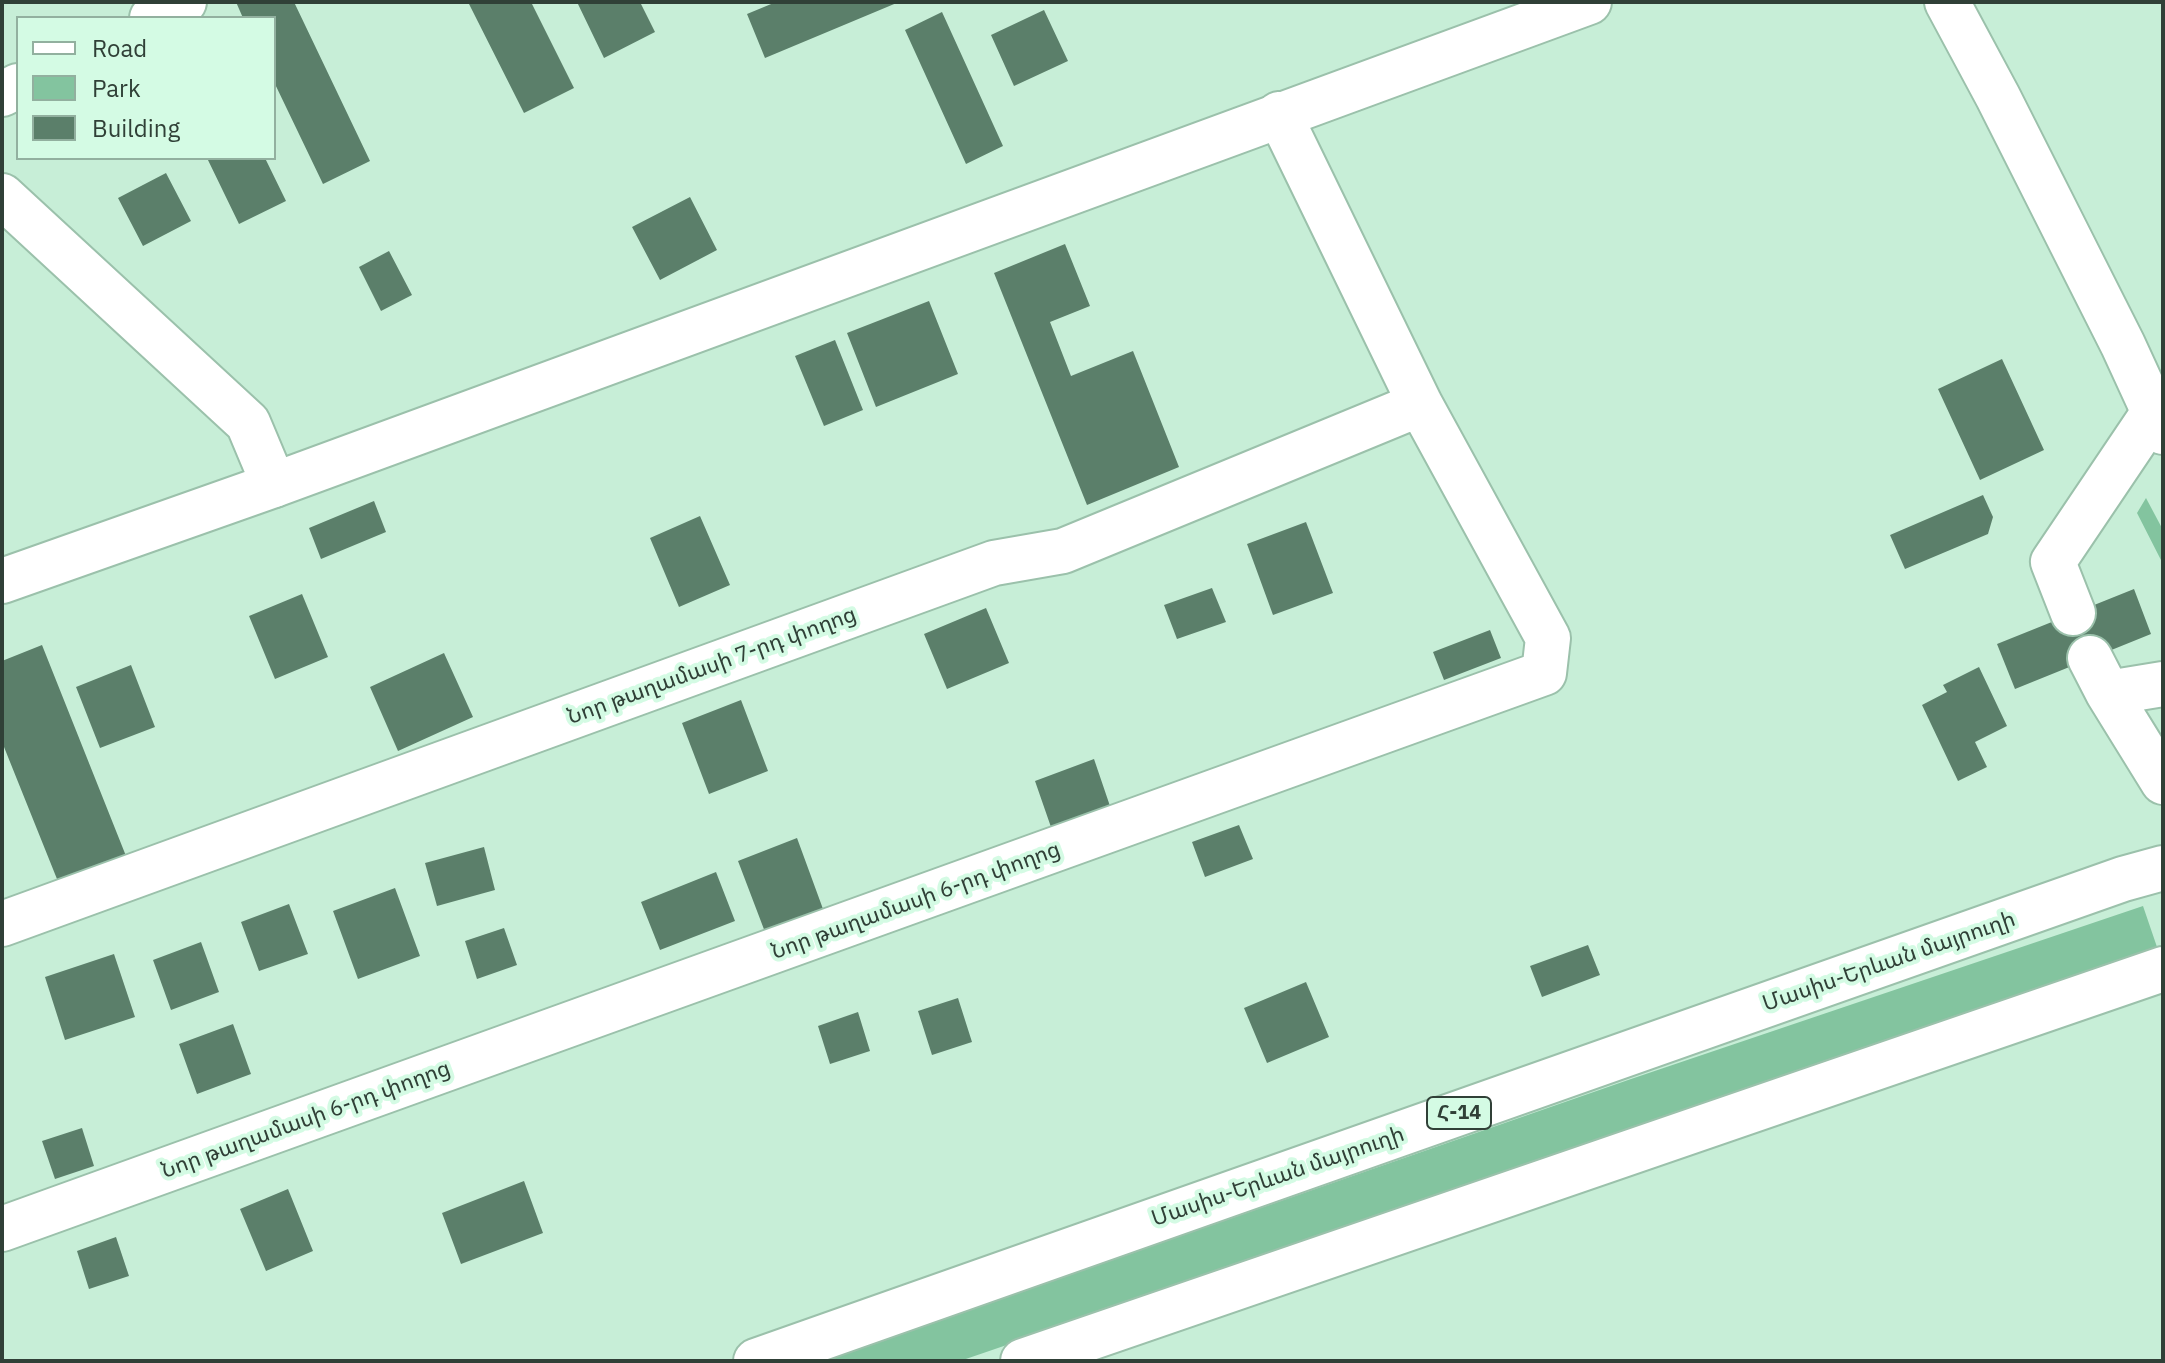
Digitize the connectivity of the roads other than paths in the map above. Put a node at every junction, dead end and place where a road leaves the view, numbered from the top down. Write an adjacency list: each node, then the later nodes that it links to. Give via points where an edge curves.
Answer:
1 (184, 2): 4 (main road)
2 (1589, 2): 5 (main road)
3 (1947, 2): 8 (main road)
4 (156, 16)
5 (1279, 114): 7 (main road); 9 (main road)
6 (2, 196): 9 (main road, via 248,423)
7 (1420, 404): 15 (main road, Նոր թաղամասի 7-րդ փողոց, via 1063,551 994,563); 17 (main road, Նոր թաղամասի 6-րդ փողոց, via 1548,638 1544,673)
8 (2158, 422): 11 (main road, via 2053,562)
9 (274, 485): 10 (main road)
10 (2, 581)
11 (2073, 613)
12 (2163, 684): 13 (main road, via 2099,676)
13 (2163, 782)
14 (2163, 868): 18 (main road, Մասիս-Երևան մայրուղի / Հ-14)
15 (2, 924)
16 (2163, 969): 19 (main road)
17 (2, 1229)
18 (756, 1361)
19 (1023, 1361)

